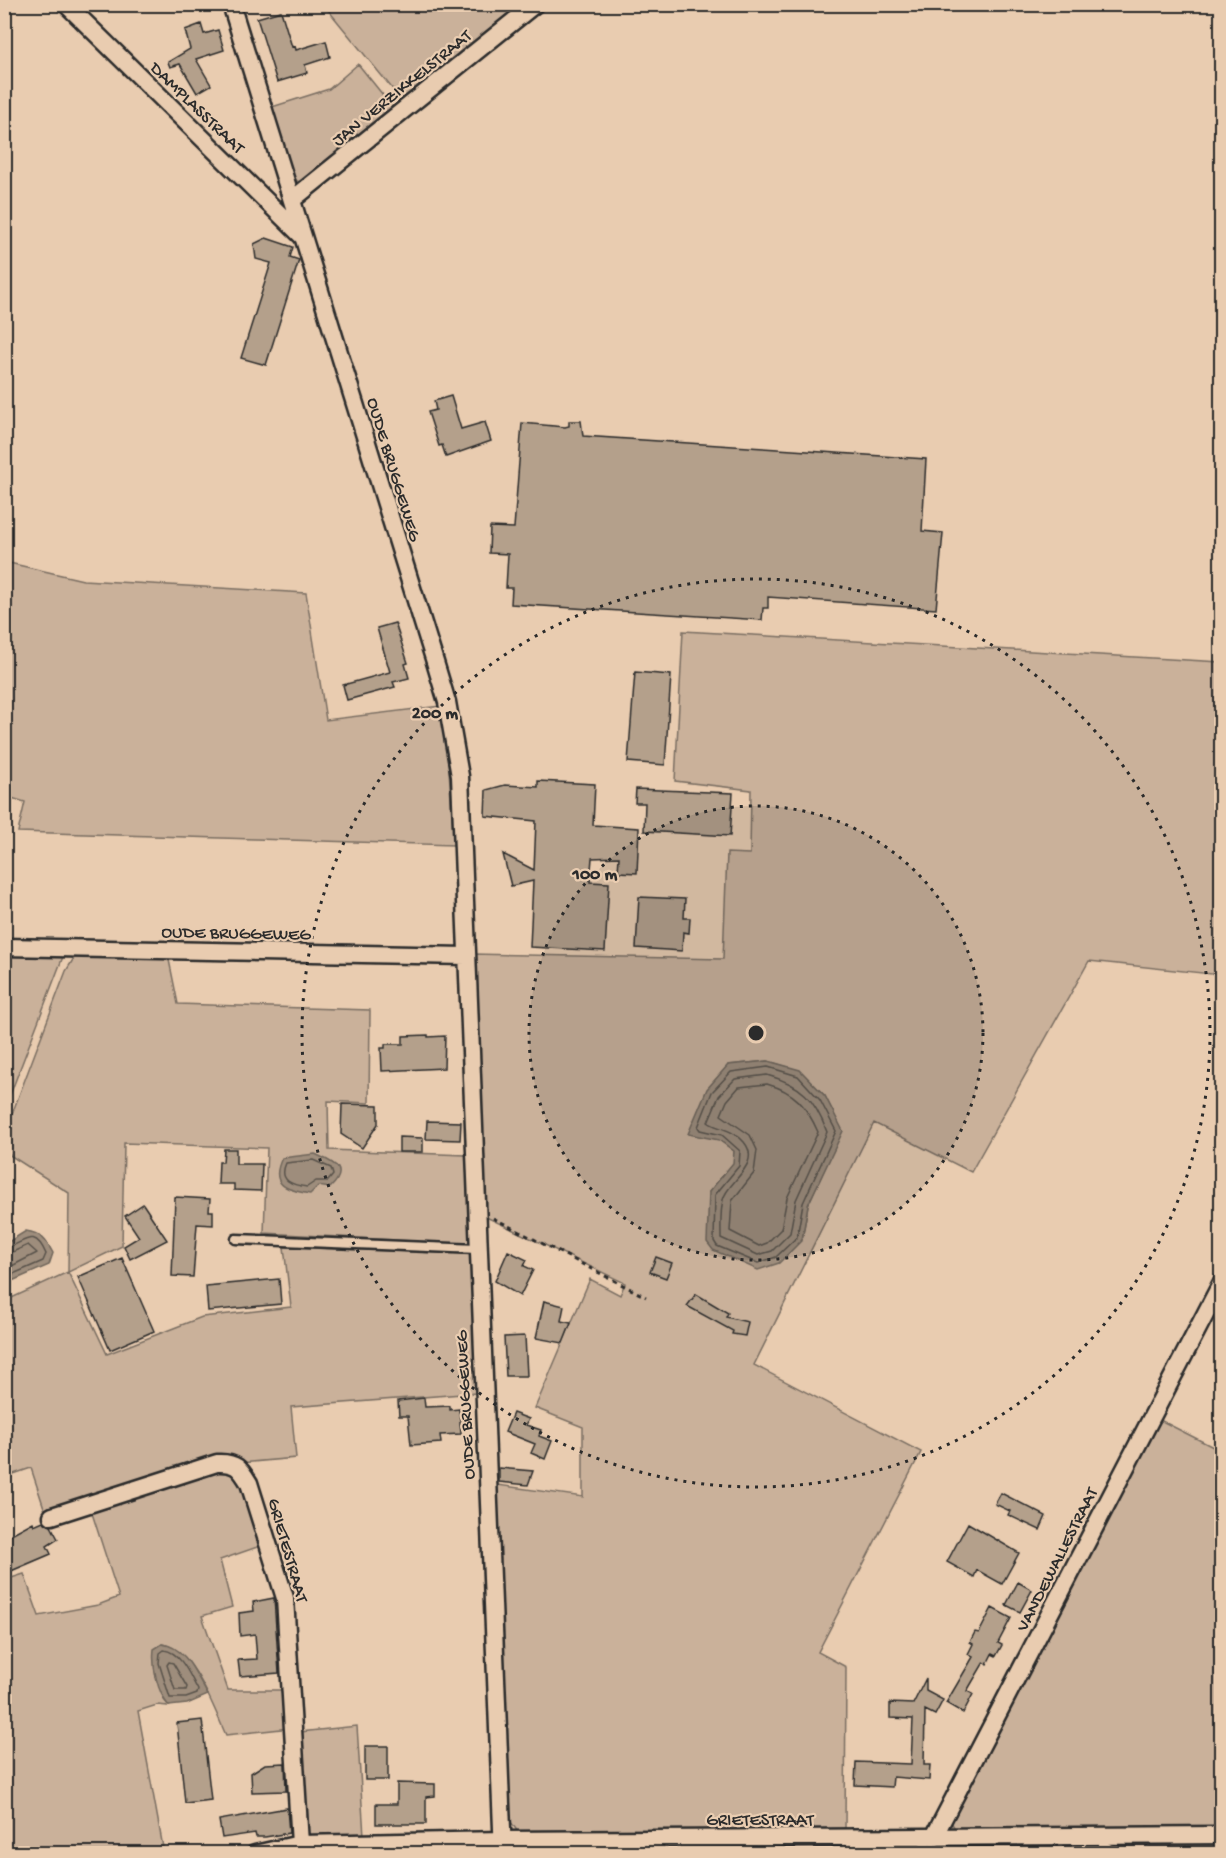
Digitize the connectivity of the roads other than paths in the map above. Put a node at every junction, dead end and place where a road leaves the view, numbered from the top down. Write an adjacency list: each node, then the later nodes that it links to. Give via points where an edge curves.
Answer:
1 (66, 4): 5 (street, DAMPLASSTRAAT)
2 (231, 4): 4 (street, OUDE BRUGGEWEG)
3 (535, 4): 4 (street, JAN VERZIKKELSTRAAT)
4 (291, 200): 5 (street, OUDE BRUGGEWEG)
5 (303, 237): 7 (street, OUDE BRUGGEWEG, via 447,702 460,776)
6 (4, 947): 7 (street, OUDE BRUGGEWEG)
7 (466, 956): 9 (street, OUDE BRUGGEWEG)
8 (236, 1239): 9 (lane)
9 (477, 1250): 16 (street, OUDE BRUGGEWEG)
10 (1221, 1282): 14 (street, VANDEWALLESTRAAT)
11 (52, 1516): 15 (street, GRIETESTRAAT, via 217,1463 239,1466 249,1484 285,1598)
12 (1221, 1834): 13 (street, GRIETESTRAAT)
13 (1104, 1836): 14 (street, GRIETESTRAAT); 19 (lane, via 1104,1845)
14 (933, 1837): 16 (street, GRIETESTRAAT); 18 (street, VANDEWALLESTRAAT)
15 (300, 1844): 16 (street, GRIETESTRAAT); 17 (street, GRIETESTRAAT)
16 (503, 1847)
17 (255, 1854)
18 (925, 1854)
19 (1119, 1854)

